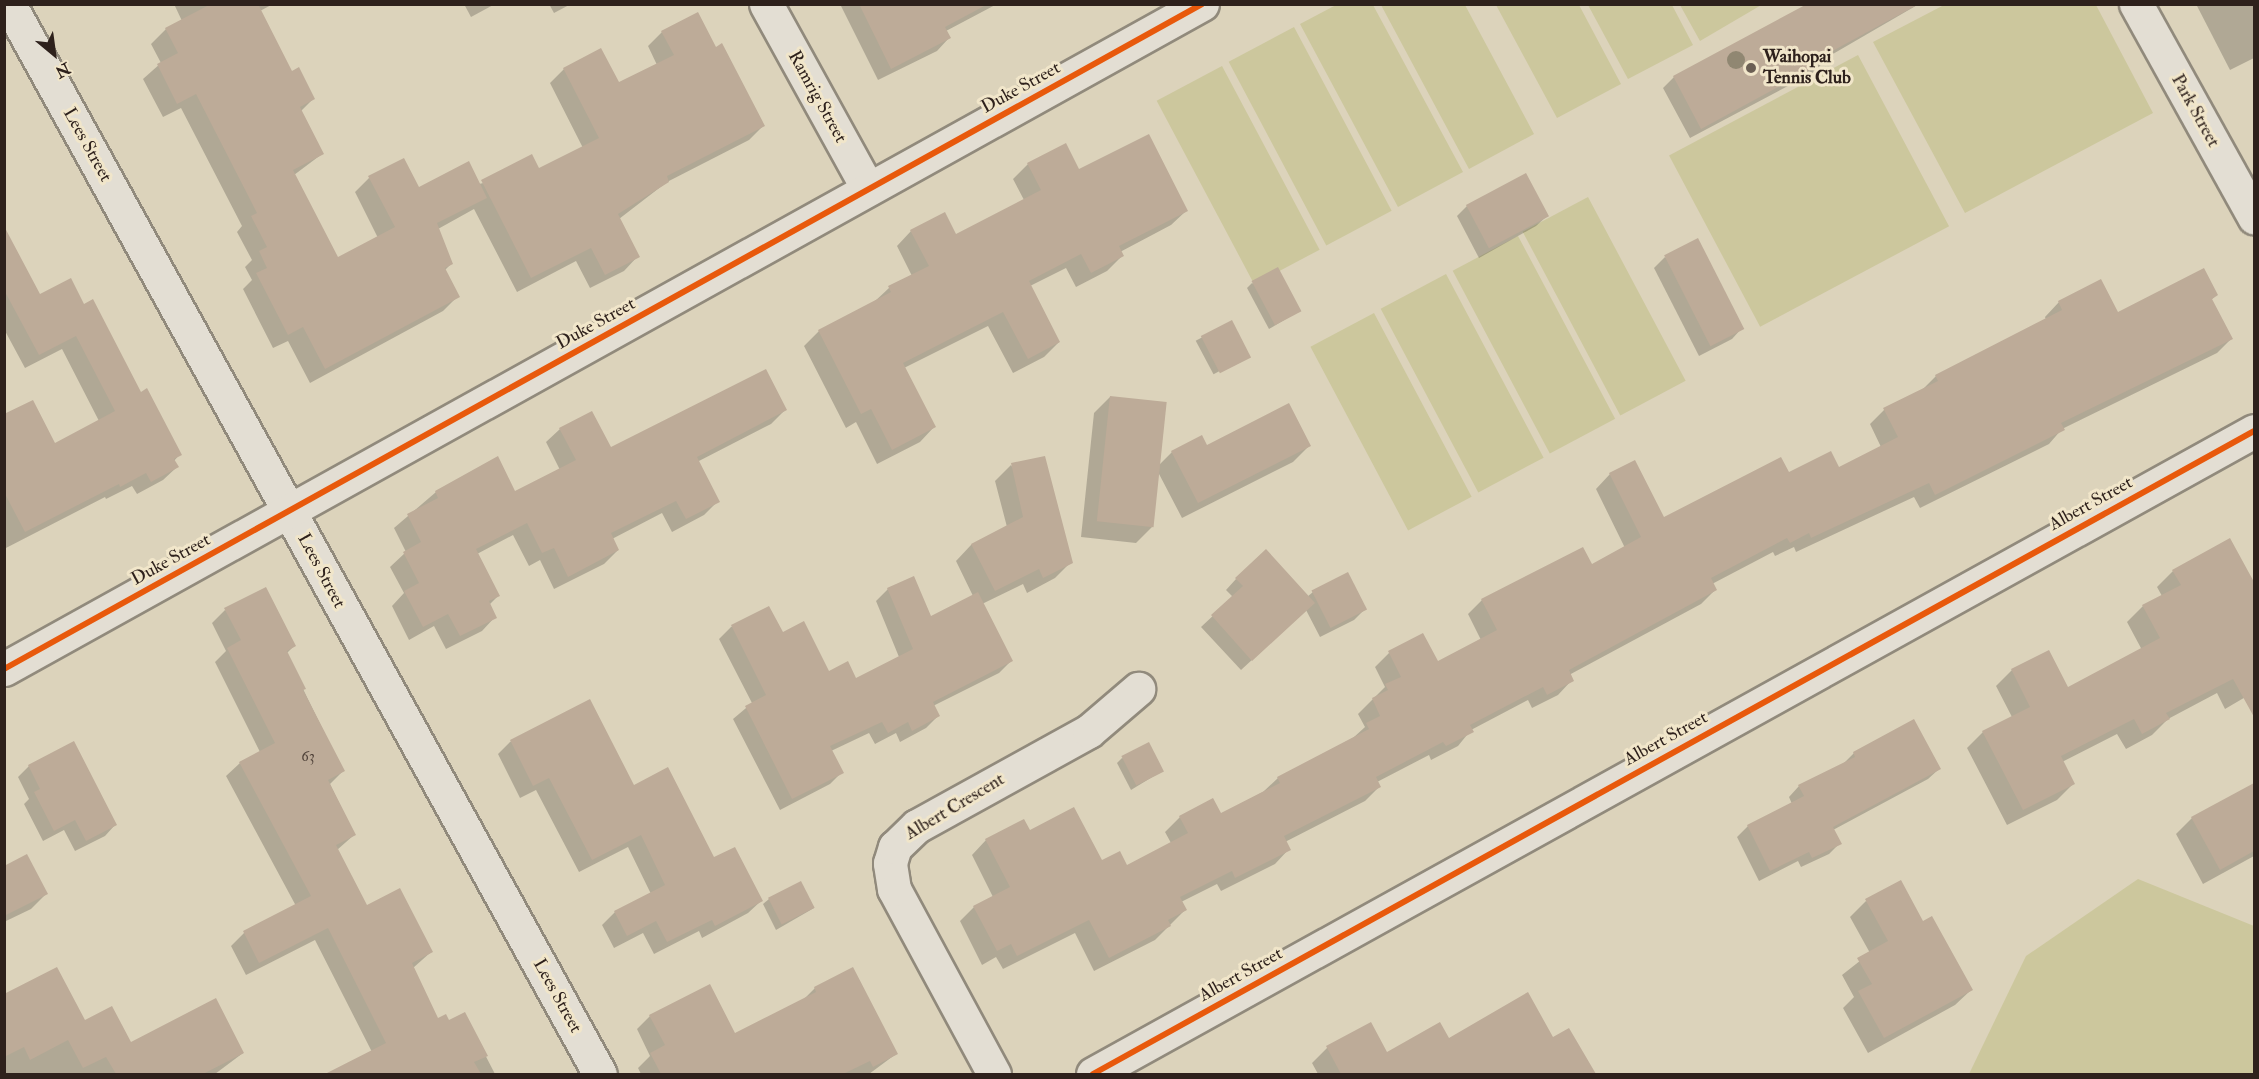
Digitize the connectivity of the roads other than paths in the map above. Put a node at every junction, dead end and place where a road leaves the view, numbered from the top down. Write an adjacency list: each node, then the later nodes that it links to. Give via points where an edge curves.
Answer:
1 (9, 4): 8 (street, Lees Street)
2 (766, 4): 5 (street, Ramrig Street)
3 (1202, 4): 5 (street, Duke Street)
4 (2136, 4): 6 (street, Park Street)
5 (868, 189): 8 (street, Duke Street)
6 (2254, 217)
7 (2254, 431): 13 (street, Albert Street)
8 (289, 511): 9 (street, Duke Street); 11 (street, Lees Street)
9 (4, 669)
10 (1138, 689): 12 (street, Albert Crescent, via 1089,731 917,826 895,847 890,863 894,889)
11 (600, 1074)
12 (994, 1074)
13 (1093, 1074)

